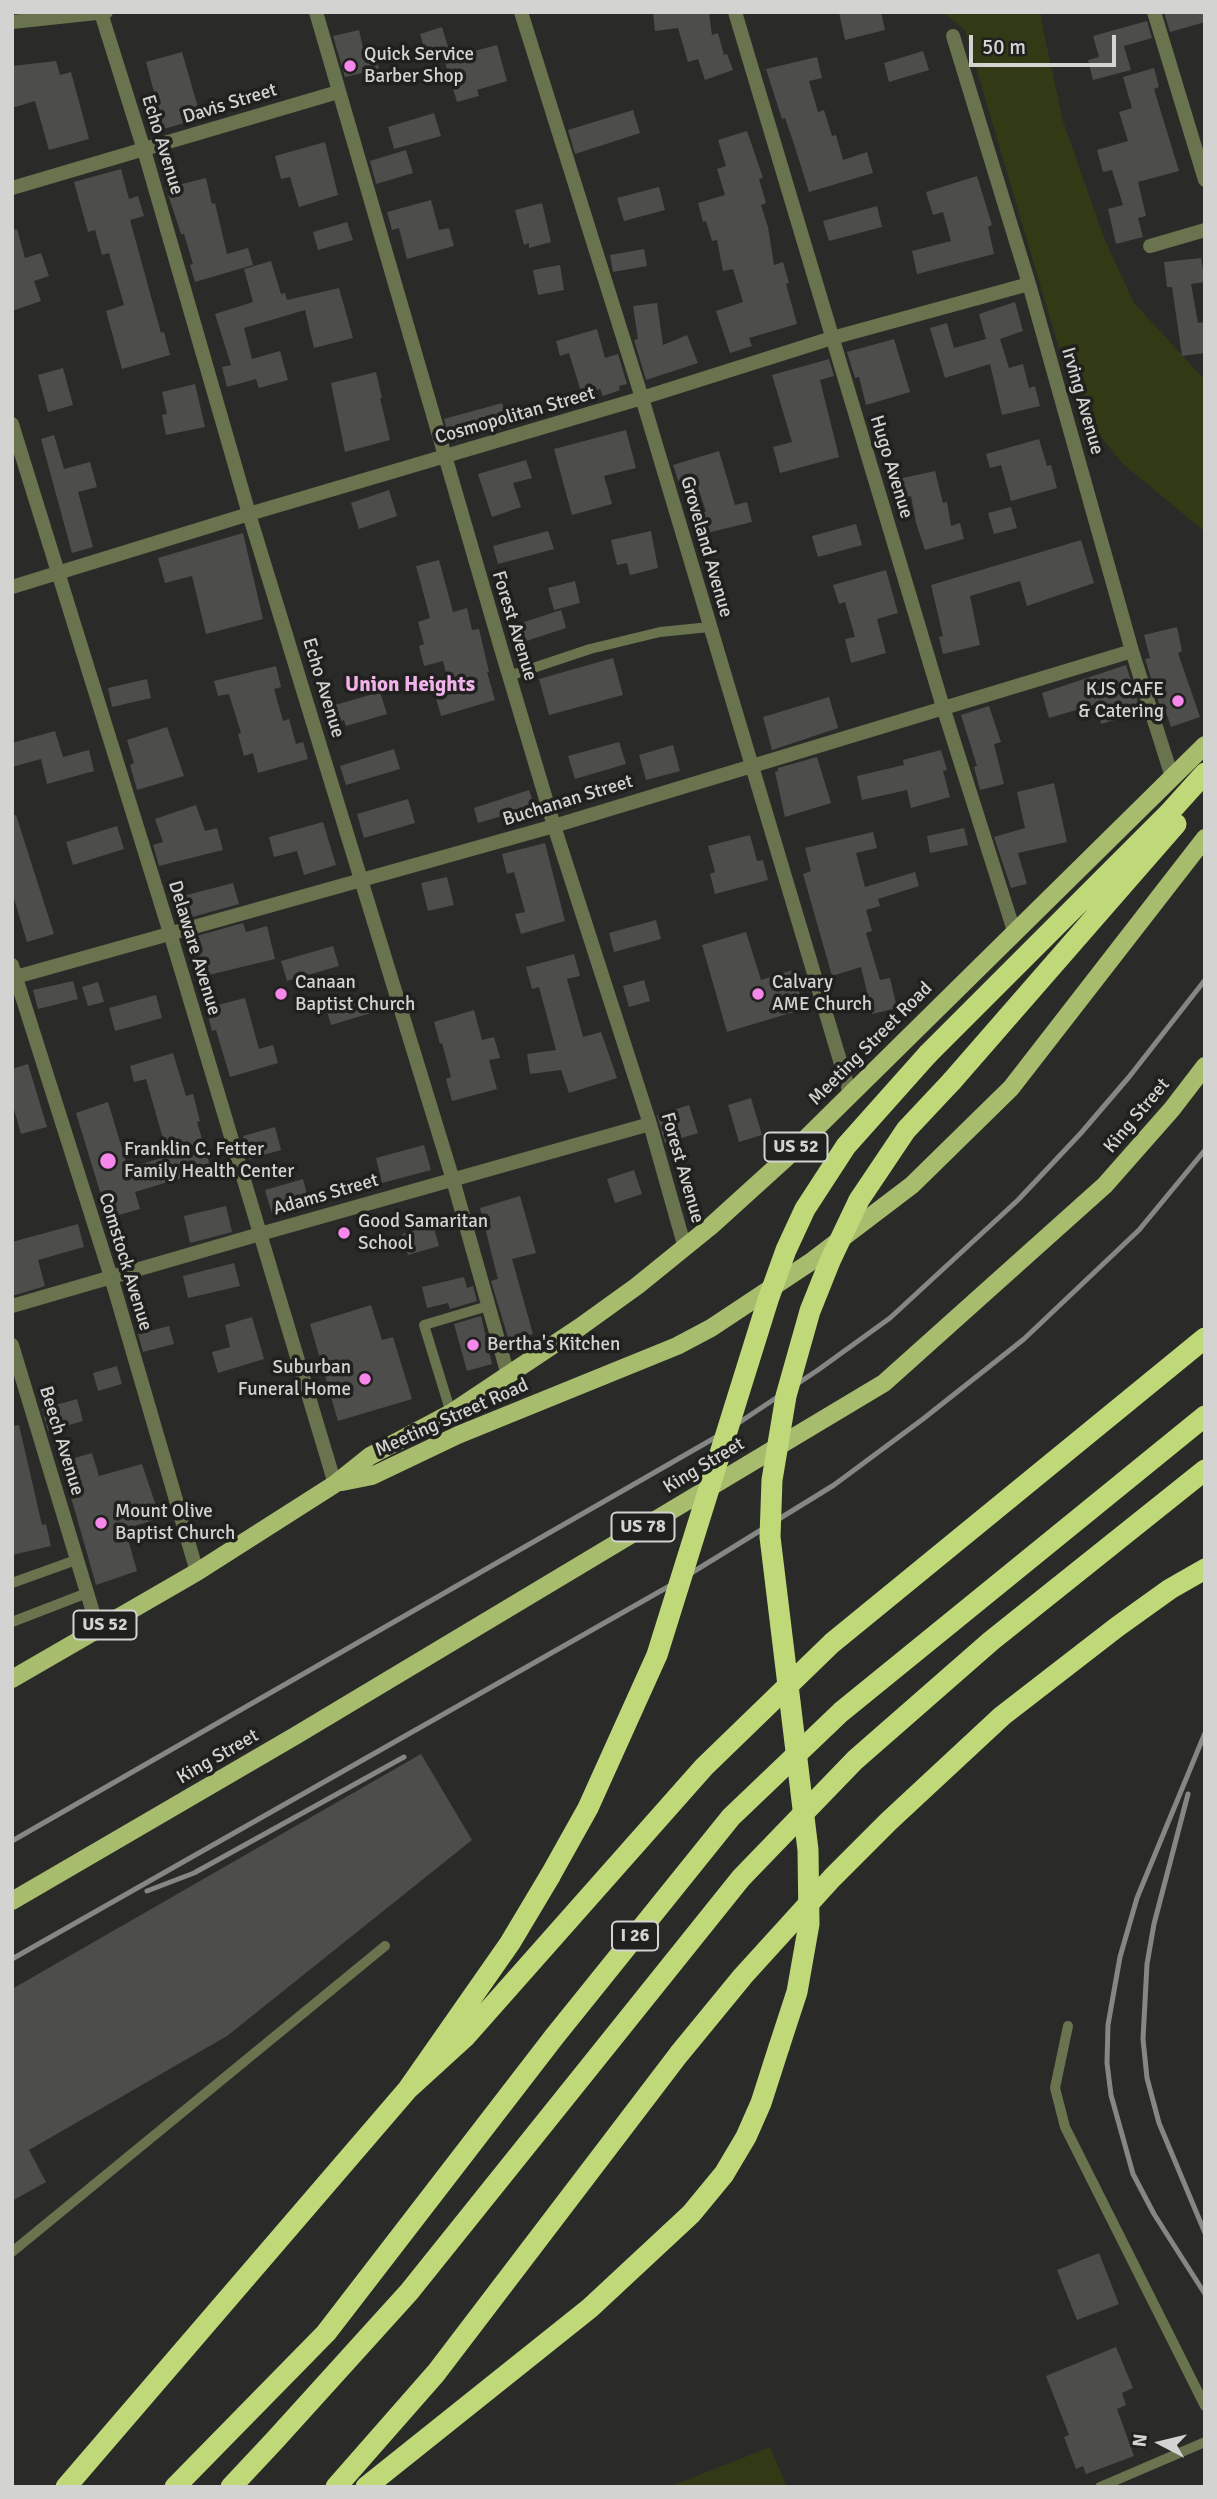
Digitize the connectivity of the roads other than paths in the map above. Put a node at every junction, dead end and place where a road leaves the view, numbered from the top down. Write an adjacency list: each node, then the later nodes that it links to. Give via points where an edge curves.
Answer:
1 (101, 12): 2 (street); 7 (street); 10 (street, Echo Avenue)
2 (106, 12)
3 (316, 12): 9 (street, Forest Avenue)
4 (521, 12): 17 (street, Groveland Avenue)
5 (735, 12): 16 (street, Hugo Avenue)
6 (1154, 12): 11 (street)
7 (12, 22)
8 (953, 36): 15 (street, Irving Avenue)
9 (338, 92): 10 (street, Davis Street); 19 (street, Forest Avenue)
10 (144, 150): 12 (street, Davis Street); 20 (street, Echo Avenue)
11 (1205, 180)
12 (12, 188)
13 (1205, 230): 14 (street)
14 (1150, 246)
15 (1029, 284): 16 (street, Cosmopolitan Street); 24 (street, Irving Avenue)
16 (832, 338): 17 (street, Cosmopolitan Street); 26 (street, Hugo Avenue)
17 (642, 398): 19 (street, Cosmopolitan Street); 23 (street, Groveland Avenue)
18 (12, 424): 21 (street, Delaware Avenue)
19 (444, 457): 20 (street, Cosmopolitan Street); 25 (street, Forest Avenue)
20 (249, 514): 21 (street, Cosmopolitan Street); 34 (street, Echo Avenue)
21 (58, 574): 22 (street, Cosmopolitan Street); 36 (street, Delaware Avenue)
22 (12, 587)
23 (710, 627): 25 (lane, via 660,632 590,649); 28 (street, Groveland Avenue)
24 (1132, 651): 26 (street, Buchanan Street); 30 (street, Irving Avenue)
25 (509, 676): 32 (street, Forest Avenue)
26 (943, 707): 28 (street, Buchanan Street); 35 (street, Hugo Avenue)
27 (1205, 745): 30 (main road, Meeting Street Road / US 52)
28 (751, 765): 32 (street, Buchanan Street); 39 (street, Groveland Avenue)
29 (1205, 773): 65 (highway, bridge, via 928,1054 846,1146 805,1209 768,1300 656,1656 588,1808 510,1942)
30 (1172, 777): 35 (main road, Meeting Street Road / US 52)
31 (1205, 792): 73 (highway, bridge, via 906,1130 859,1200 810,1311 786,1396 772,1480 770,1537 808,1850 809,1924 797,1992 746,2137 724,2174 691,2214 590,2308)
32 (554, 826): 34 (street, Buchanan Street); 40 (street, Forest Avenue)
33 (1205, 838): 53 (main road, Meeting Street Road / US 52, via 1011,1088 912,1185 812,1261 677,1346 458,1435 372,1476)
34 (361, 880): 36 (street, Buchanan Street); 41 (street, Echo Avenue)
35 (1014, 932): 39 (main road, Meeting Street Road / US 52)
36 (170, 933): 37 (street, Buchanan Street); 42 (street, Delaware Avenue)
37 (13, 974): 44 (street, Comstock Avenue)
38 (1205, 1066): 62 (main road, King Street / US 78, via 1105,1185 884,1382)
39 (850, 1094): 43 (main road, Meeting Street Road / US 52)
40 (650, 1124): 41 (street, Adams Street); 43 (street, Forest Avenue)
41 (453, 1180): 42 (street, Adams Street); 46 (street, Echo Avenue)
42 (260, 1234): 44 (street, Adams Street); 53 (street, Delaware Avenue)
43 (685, 1248): 49 (main road, Meeting Street Road / US 52)
44 (111, 1277): 45 (street, Adams Street); 56 (street, Comstock Avenue)
45 (12, 1306)
46 (488, 1306): 49 (street, Echo Avenue); 50 (lane, via 424,1325)
47 (1205, 1338): 65 (highway, via 832,1643 704,1767 465,2037)
48 (12, 1345): 54 (street, Beech Avenue)
49 (508, 1375): 50 (main road, Meeting Street Road / US 52)
50 (451, 1413): 53 (main road, Meeting Street Road / US 52, via 370,1456)
51 (1205, 1416): 70 (highway, I 26, via 841,1712 731,1818 554,2037 326,2333)
52 (1205, 1470): 71 (highway, I 26, via 991,1641 855,1760 741,1878 409,2292)
53 (335, 1484): 56 (main road, Meeting Street Road / US 52)
54 (76, 1560): 57 (lane); 58 (street, Beech Avenue)
55 (1205, 1569): 72 (highway, via 1117,1627 1002,1716 832,1878 679,2054 436,2373)
56 (197, 1572): 60 (main road, Meeting Street Road / US 52)
57 (12, 1583)
58 (87, 1593): 59 (lane); 60 (street, Beech Avenue)
59 (12, 1622)
60 (98, 1629): 61 (main road, Meeting Street Road / US 52)
61 (12, 1679)
62 (12, 1901)
63 (384, 1946): 66 (lane)
64 (1068, 2025): 67 (lane, via 1055,2088 1065,2127)
65 (408, 2089): 69 (highway)
66 (12, 2252)
67 (1205, 2406)
68 (1205, 2442): 74 (lane)
69 (66, 2487)
70 (175, 2487)
71 (231, 2487)
72 (336, 2487)
73 (366, 2487)
74 (1100, 2487)

